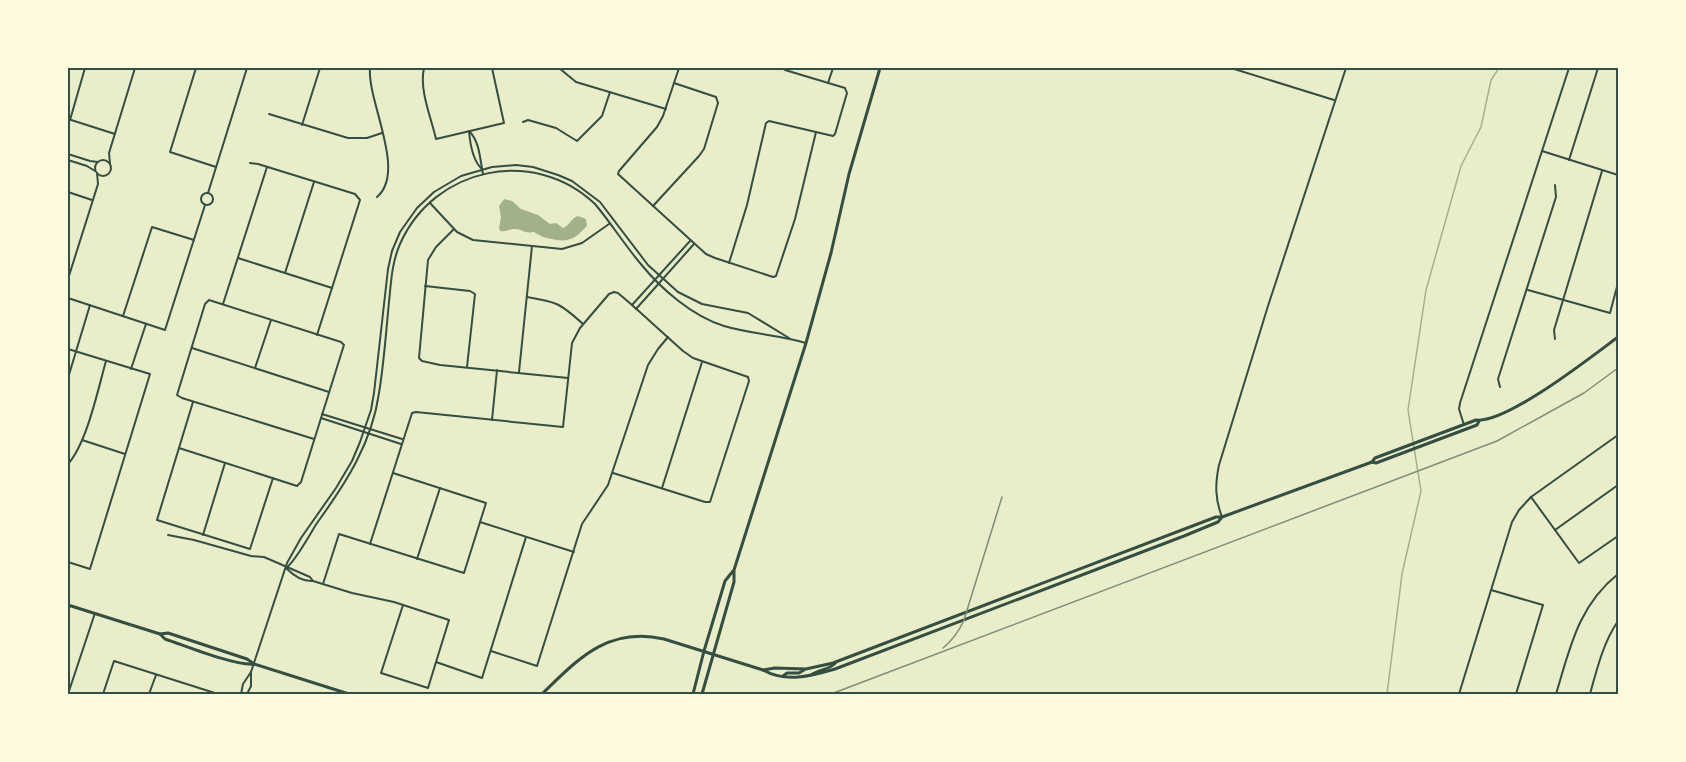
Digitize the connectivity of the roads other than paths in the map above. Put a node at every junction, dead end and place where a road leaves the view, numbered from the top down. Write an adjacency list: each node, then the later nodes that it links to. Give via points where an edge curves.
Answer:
1 (86, 68): 24 (street)
2 (135, 68): 30 (street)
3 (196, 68): 42 (street, via 170,152)
4 (247, 68): 42 (street)
5 (320, 68): 26 (street)
6 (370, 68): 29 (street)
7 (424, 68): 27 (street, via 423,88 436,139)
8 (492, 68): 27 (street, via 504,123)
9 (559, 68): 20 (street, via 576,82)
10 (679, 68): 19 (street)
11 (782, 68): 18 (street)
12 (833, 68): 18 (street)
13 (880, 68): 96 (main road)
14 (1231, 68): 21 (street)
15 (1346, 68): 21 (street)
16 (1569, 68): 33 (street)
17 (1598, 68): 38 (street)
18 (828, 82): 28 (street, via 847,90 836,134)
19 (674, 83): 22 (street); 60 (street, via 716,97 718,103 704,149)
20 (610, 92): 22 (street); 25 (street, via 602,116 577,141 556,128)
21 (1335, 100): 140 (street, via 1219,465 1216,497)
22 (666, 109): 60 (street, via 651,136 618,174)
23 (269, 114): 26 (street)
24 (69, 120): 30 (street)
25 (523, 122)
26 (302, 125): 29 (street, via 348,138)
27 (470, 131): 31 (street); 32 (street)
28 (816, 132): 69 (street, via 766,123); 69 (street, via 778,273 776,276)
29 (382, 133): 55 (street, via 388,175 384,190)
30 (115, 134): 34 (street)
31 (478, 149): 32 (street); 44 (street)
32 (473, 151): 44 (street)
33 (1542, 151): 38 (street); 116 (street, via 1460,404)
34 (109, 153): 37 (street); 40 (street)
35 (68, 154): 39 (street)
36 (68, 160): 46 (street)
37 (103, 160): 39 (street); 40 (street)
38 (1569, 160): 45 (street)
39 (98, 162): 46 (street)
40 (110, 163): 48 (street, via 111,171)
41 (250, 163): 43 (street)
42 (216, 167): 54 (street)
43 (267, 167): 50 (street); 68 (street)
44 (482, 169): 47 (street); 56 (street, via 446,184); 61 (street, via 516,165 558,175 600,202)
45 (1602, 171): 49 (street); 82 (street)
46 (97, 172): 48 (street); 51 (street)
47 (483, 174): 58 (street, via 457,183); 62 (street, via 524,171 555,179 586,196)
48 (105, 176): 51 (street)
49 (1618, 176)
50 (314, 182): 70 (street); 78 (street, via 355,194 360,200)
51 (98, 184): 57 (street)
52 (1555, 185): 79 (street, via 1556,197)
53 (68, 192): 57 (street)
54 (208, 193): 59 (street, via 201,197); 59 (street, via 213,202)
55 (377, 197)
56 (426, 199): 58 (street); 117 (street, via 400,232 389,262 374,393)
57 (92, 200): 72 (street)
58 (429, 202): 63 (street); 118 (street, via 407,230 394,262 379,394)
59 (205, 205): 64 (street)
60 (653, 206): 65 (street)
61 (615, 220): 62 (street); 71 (street)
62 (610, 223): 67 (street, via 568,249); 73 (street)
63 (454, 229): 67 (street, via 473,240); 77 (street, via 431,253)
64 (194, 240): 87 (street, via 152,227); 89 (street, via 165,330)
65 (690, 241): 66 (street); 71 (street)
66 (694, 244): 69 (street, via 706,254); 74 (street)
67 (532, 246): 80 (street)
68 (238, 258): 70 (street); 83 (street)
69 (729, 263)
70 (285, 273): 78 (street)
71 (659, 275): 73 (street); 74 (street)
72 (68, 279)
73 (655, 279): 75 (street); 84 (street)
74 (663, 279): 75 (street); 94 (street, via 695,302 747,314)
75 (659, 283): 86 (street); 94 (street, via 688,308 716,323)
76 (1618, 283): 82 (street, via 1610,314)
77 (425, 286): 103 (street, via 418,358); 103 (street, via 475,294)
78 (332, 288): 91 (street)
79 (1527, 290): 82 (street); 109 (street, via 1498,379)
80 (526, 297): 90 (street, via 556,302); 106 (street)
81 (68, 298): 85 (street)
82 (1564, 300): 95 (street)
83 (223, 304): 88 (street); 97 (street, via 206,302)
84 (632, 305): 86 (street); 90 (street, via 614,292)
85 (90, 306): 87 (street); 99 (street)
86 (636, 309): 92 (street)
87 (123, 316): 89 (street)
88 (271, 320): 91 (street); 102 (street)
89 (146, 324): 104 (street)
90 (583, 324): 108 (street, via 572,343)
91 (317, 335): 110 (street, via 344,345)
92 (668, 337): 101 (street); 134 (street, via 648,365)
93 (1618, 337): 115 (main road, via 1536,395)
94 (789, 338): 96 (street)
95 (1555, 339)
96 (806, 343): 152 (main road)
97 (192, 348): 102 (street); 111 (street, via 177,395)
98 (68, 349): 99 (street)
99 (75, 351): 100 (street); 107 (street)
100 (106, 361): 104 (street); 123 (street)
101 (702, 362): 138 (street); 138 (street, via 749,379 749,383 710,502)
102 (255, 368): 110 (street)
103 (467, 368): 105 (street)
104 (131, 369): 128 (street, via 150,374)
105 (496, 370): 106 (street); 114 (street)
106 (519, 372): 108 (street)
107 (68, 378)
108 (568, 378): 114 (street, via 563,427)
109 (1500, 387)
110 (329, 392): 112 (street)
111 (193, 402): 122 (street); 126 (street)
112 (322, 414): 113 (street); 117 (street)
113 (321, 418): 119 (street); 122 (street)
114 (492, 420): 124 (street, via 416,411)
115 (1479, 421): 116 (main road); 127 (main road, via 1436,441)
116 (1464, 425): 127 (main road)
117 (365, 427): 118 (street); 119 (street)
118 (370, 429): 120 (street); 124 (street)
119 (363, 431): 120 (street); 151 (street, via 348,469 295,546)
120 (368, 433): 125 (street); 151 (street, via 343,486)
121 (1618, 435): 139 (street)
122 (314, 439): 135 (street, via 297,486)
123 (82, 440): 128 (street); 130 (street)
124 (403, 440): 125 (street)
125 (402, 444): 133 (street)
126 (179, 448): 131 (street); 144 (street, via 157,520)
127 (1404, 450): 140 (main road)
128 (126, 454): 150 (street, via 90,569)
129 (68, 456): 130 (street)
130 (72, 459): 132 (street)
131 (225, 463): 135 (street); 144 (street)
132 (68, 464)
133 (393, 473): 137 (street); 147 (street)
134 (613, 473): 138 (street); 148 (street, via 582,524)
135 (273, 478): 144 (street, via 250,549)
136 (1618, 485): 142 (street)
137 (440, 488): 141 (street, via 486,503); 149 (street)
138 (662, 489)
139 (1531, 497): 142 (street); 155 (street, via 1512,522)
140 (1222, 517): 164 (main road); 171 (main road, via 1184,536)
141 (480, 522): 146 (street); 149 (street, via 464,573)
142 (1555, 530): 145 (street, via 1579,563)
143 (168, 535): 151 (street, via 264,557)
144 (202, 535)
145 (1618, 536)
146 (526, 537): 148 (street); 161 (street)
147 (370, 544): 149 (street); 154 (street, via 339,534)
148 (573, 552): 161 (street, via 537,666)
149 (417, 559)
150 (68, 562)
151 (286, 568): 154 (street); 166 (street)
152 (734, 570): 162 (main road, via 725,581); 163 (main road, via 734,582)
153 (1618, 574): 189 (street, via 1597,594 1580,621)
154 (323, 585): 157 (street)
155 (1491, 590): 187 (street); 188 (street, via 1543,605)
156 (68, 605): 158 (main road)
157 (403, 605): 165 (street, via 449,620); 165 (street, via 381,673 428,688)
158 (95, 613): 160 (main road); 176 (street)
159 (1618, 621): 190 (street, via 1604,648)
160 (160, 634): 166 (main road, via 168,633 247,658); 166 (main road, via 245,665)
161 (491, 651): 165 (street, via 482,678)
162 (704, 651): 163 (main road); 184 (main road, via 657,637 621,638 578,659); 185 (main road)
163 (712, 654): 168 (main road); 186 (main road)
164 (837, 661): 167 (main road); 171 (main road)
165 (436, 662)
166 (254, 664): 169 (street); 183 (main road)
167 (806, 669): 168 (main road); 172 (main road)
168 (763, 670): 172 (main road)
169 (251, 672): 173 (street); 175 (street)
170 (156, 675): 174 (street); 177 (street, via 114,661); 178 (street)
171 (810, 676): 172 (main road)
172 (782, 677)
173 (243, 687): 175 (street); 181 (street)
174 (198, 688): 179 (street); 180 (street)
175 (249, 689): 182 (street)
176 (68, 694)
177 (103, 694)
178 (150, 694)
179 (196, 694)
180 (218, 694)
181 (241, 694)
182 (247, 694)
183 (349, 694)
184 (542, 694)
185 (693, 694)
186 (702, 694)
187 (1459, 694)
188 (1516, 694)
189 (1556, 694)
190 (1590, 694)

